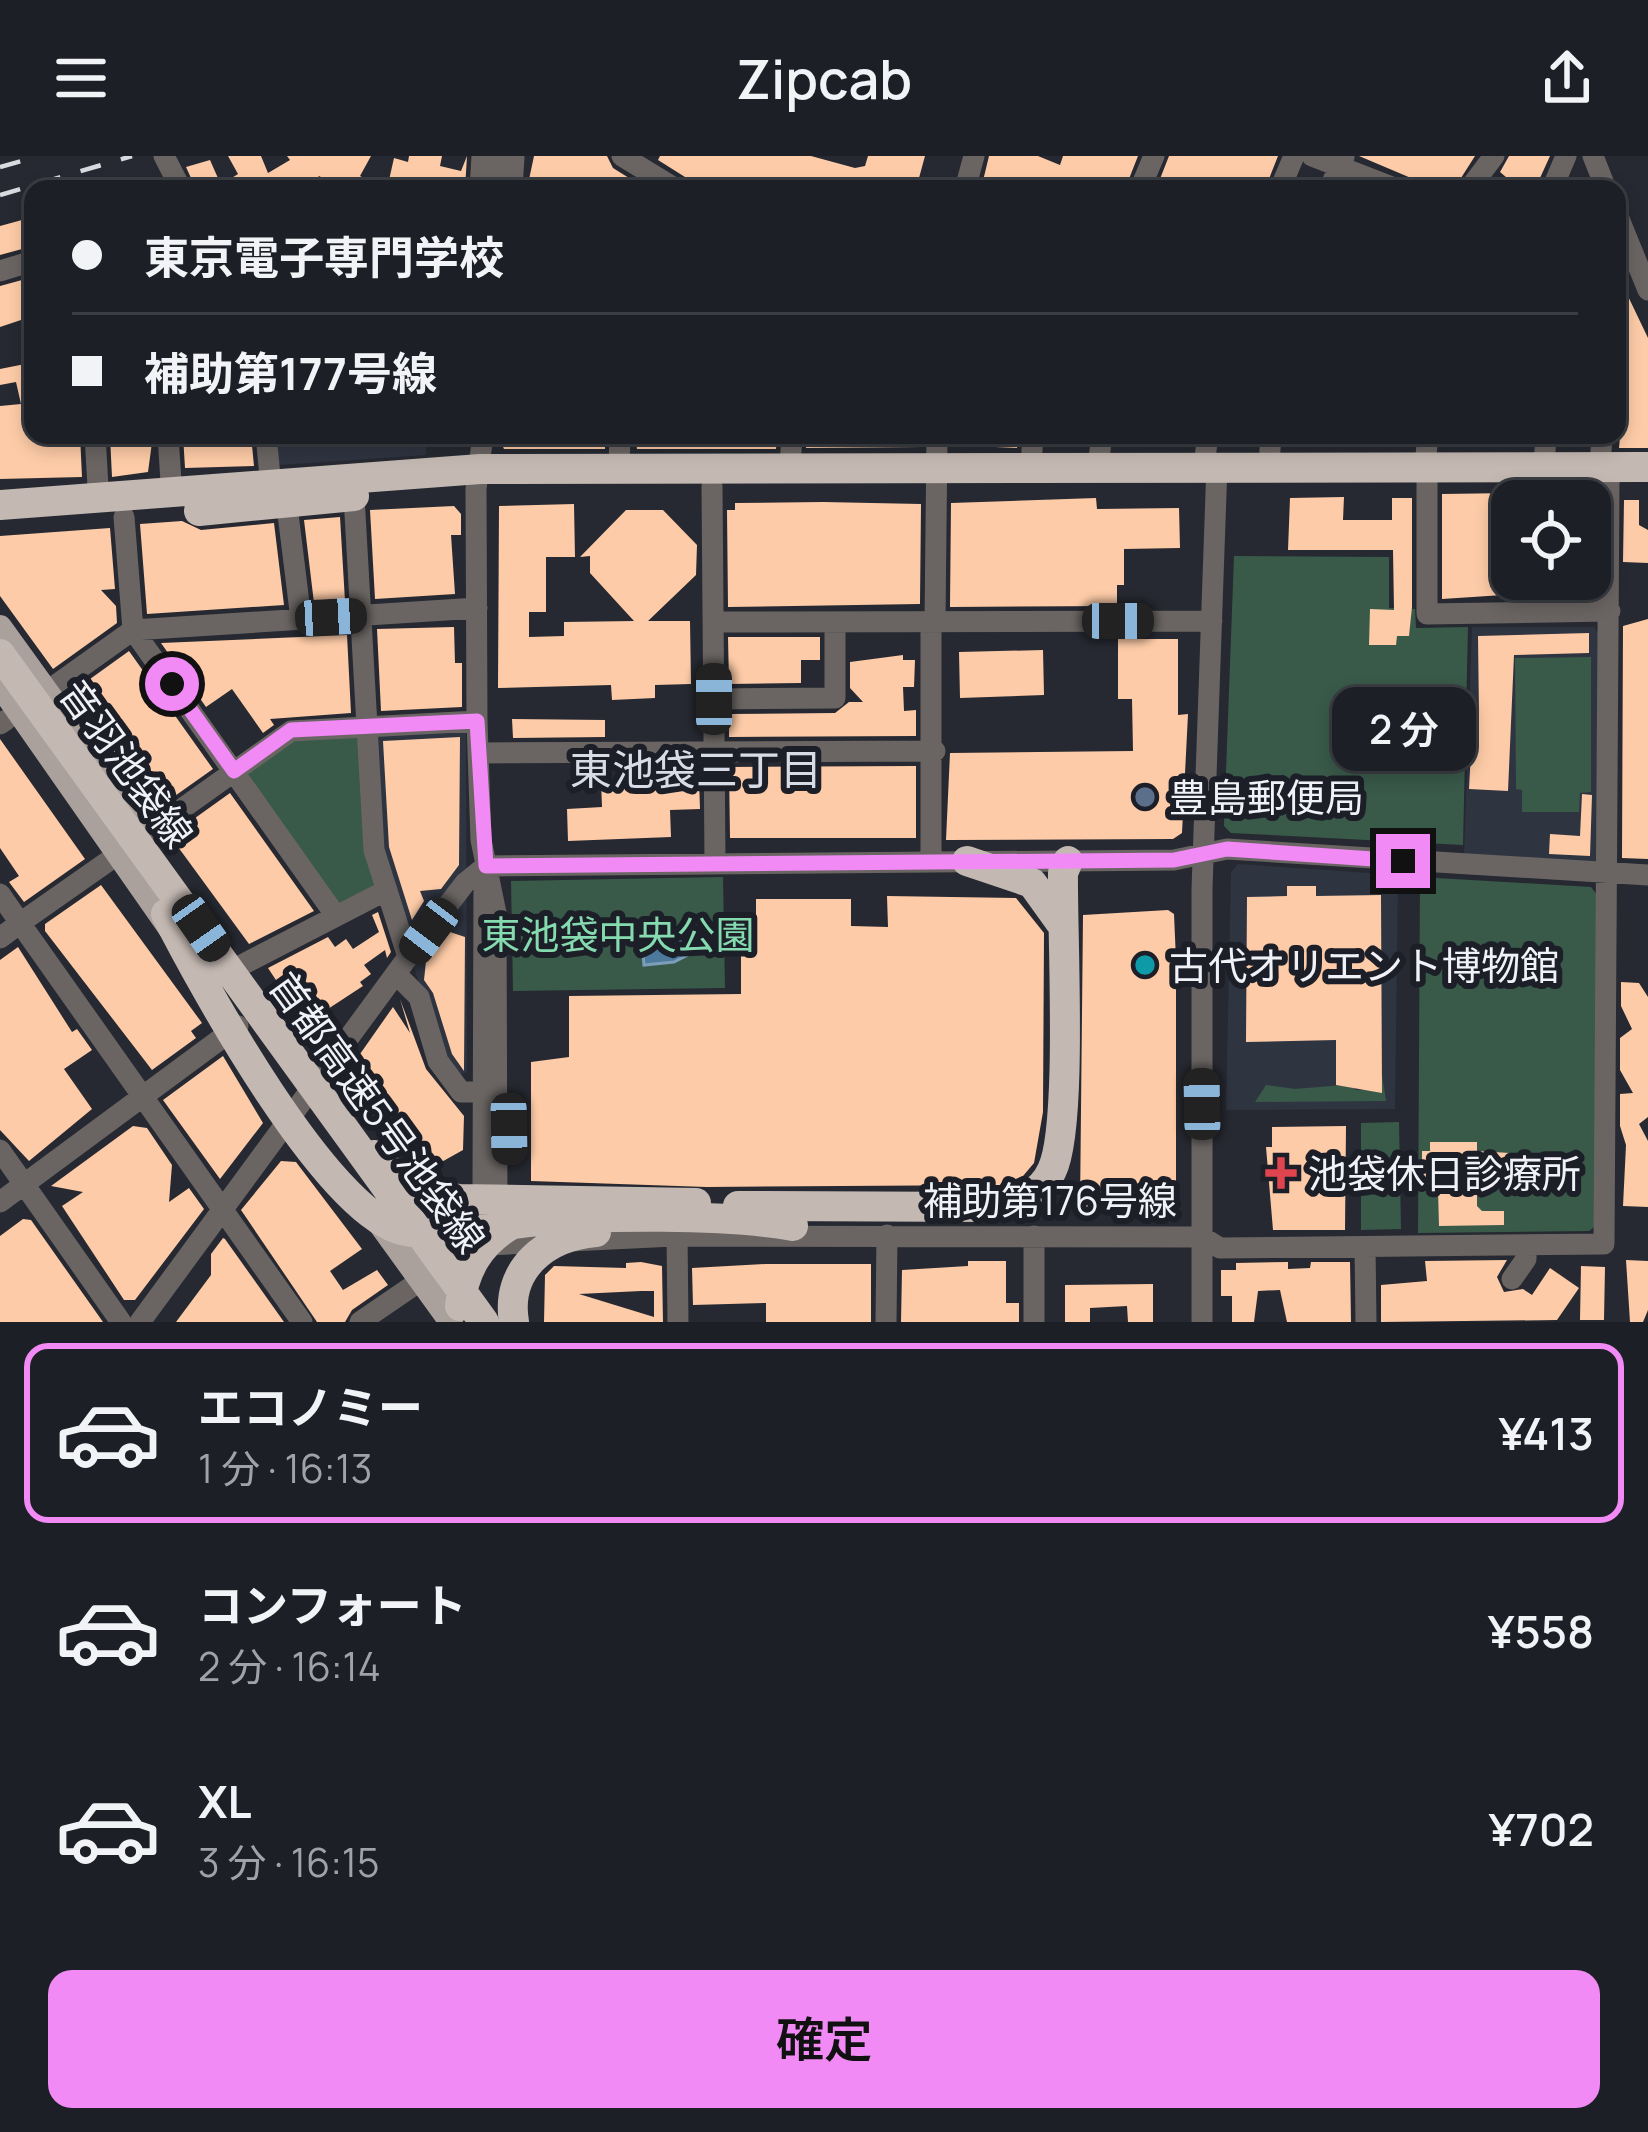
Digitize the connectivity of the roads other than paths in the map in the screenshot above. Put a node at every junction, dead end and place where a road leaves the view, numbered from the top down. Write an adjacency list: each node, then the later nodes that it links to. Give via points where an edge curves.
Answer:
1 (622, 156): 5 (street, via 646,167)
2 (1312, 156): 4 (street)
3 (1494, 156): 7 (street)
4 (1341, 161): 6 (street)
5 (648, 180)
6 (1379, 180)
7 (1476, 180)
8 (1630, 230): 9 (street)
9 (1644, 280)
10 (97, 444): 38 (street)
11 (168, 444): 34 (street)
12 (267, 444): 31 (street)
13 (482, 444): 32 (street)
14 (620, 444): 28 (street)
15 (791, 444): 26 (street)
16 (937, 444): 30 (street)
17 (1032, 444): 24 (street)
18 (1545, 444): 25 (street)
19 (1603, 444): 29 (street)
20 (1270, 449): 22 (highway); 23 (highway)
21 (1101, 451): 23 (highway); 24 (highway)
22 (1427, 460): 23 (highway); 25 (highway); 29 (highway); 43 (street, via 1426,614)
23 (1211, 461): 30 (highway); 46 (street)
24 (1031, 466): 30 (highway)
25 (1544, 466): 29 (highway)
26 (790, 467): 28 (highway); 30 (highway)
27 (1648, 467): 29 (highway)
28 (619, 468): 32 (highway)
29 (1604, 473): 33 (highway); 43 (street)
30 (935, 474): 36 (highway); 49 (street)
31 (270, 476): 34 (highway); 35 (highway)
32 (478, 479): 35 (highway); 36 (highway); 42 (street)
33 (1648, 480)
34 (171, 482): 38 (highway)
35 (353, 486): 38 (highway); 39 (highway); 44 (street)
36 (712, 486): 47 (street)
37 (0, 491): 38 (highway)
38 (108, 502): 39 (highway); 40 (highway); 41 (highway); 51 (street)
39 (287, 506): 45 (street)
40 (0, 508)
41 (0, 525)
42 (477, 608): 44 (street); 56 (street)
43 (1610, 611): 70 (street)
44 (362, 615): 45 (street); 57 (street)
45 (301, 619): 51 (street)
46 (1212, 621): 49 (street); 63 (street)
47 (714, 622): 48 (street); 54 (street)
48 (835, 622): 49 (street); 54 (street, via 835,698)
49 (933, 622): 59 (street)
50 (0, 627): 55 (main road)
51 (133, 630): 55 (street); 61 (street)
52 (0, 652): 55 (main road, 音羽池袋線, bridge); 81 (highway, 首都高速5号池袋線, bridge)
53 (0, 683): 55 (main road, 音羽池袋線); 74 (highway, 首都高速5号池袋線)
54 (714, 699): 58 (street)
55 (20, 713): 62 (main road); 67 (main road); 80 (main road, 音羽池袋線)
56 (477, 721): 57 (street); 60 (street)
57 (369, 727): 61 (street, via 291,730); 72 (street, via 374,850)
58 (714, 752): 59 (street); 60 (street); 68 (street)
59 (935, 752): 65 (street)
60 (478, 753): 69 (street)
61 (234, 771): 62 (street); 75 (street)
62 (148, 833): 80 (main road)
63 (1203, 854): 64 (street); 70 (street, via 1227,849); 96 (street)
64 (1068, 860): 66 (street); 77 (highway); 87 (highway)
65 (931, 861): 66 (street); 68 (street)
66 (967, 861): 77 (highway, via 1032,883)
67 (107, 862): 76 (street); 80 (main road)
68 (716, 862): 69 (street)
69 (486, 866): 79 (street); 83 (street); 97 (street, via 496,913)
70 (1610, 875): 71 (street); 98 (street, 補助第176号線, via 1604,1244)
71 (1648, 875)
72 (387, 890): 75 (street); 79 (street)
73 (0, 894): 76 (street)
74 (166, 914): 92 (highway, bridge, via 213,1007 321,1160 361,1209 389,1226 433,1234 581,1220); 108 (highway, 首都高速5号池袋線, bridge)
75 (336, 916): 80 (street)
76 (20, 923): 78 (street); 84 (street)
77 (1062, 927): 87 (highway)
78 (0, 938)
79 (402, 966): 82 (street); 83 (street, via 438,1061 461,1092)
80 (219, 969): 81 (main road, 音羽池袋線); 82 (main road, 音羽池袋線)
81 (247, 1018): 84 (street); 85 (main road, 音羽池袋線); 90 (highway, bridge, via 302,1057 380,1162 428,1194); 109 (highway, 首都高速5号池袋線, bridge)
82 (314, 1088): 85 (street); 100 (main road, 音羽池袋線)
83 (482, 1092): 97 (street, via 483,1211)
84 (141, 1095): 88 (street); 91 (street)
85 (298, 1109): 91 (street); 102 (main road, 音羽池袋線)
86 (0, 1150): 88 (street)
87 (1064, 1153): 90 (highway, via 1030,1196 992,1207); 92 (highway, via 1061,1175 1043,1195 997,1215 935,1226)
88 (22, 1181): 89 (street); 103 (street)
89 (0, 1202)
90 (738, 1206): 108 (highway, bridge, via 559,1212 518,1221 469,1269)
91 (223, 1210): 104 (street); 105 (street)
92 (793, 1226): 111 (highway, bridge, via 566,1237 524,1268)
93 (887, 1235): 94 (street, 補助第176号線); 95 (street, 補助第176号線); 113 (street)
94 (677, 1236): 97 (street, 補助第176号線); 112 (street)
95 (1034, 1236): 96 (street, 補助第176号線); 114 (street)
96 (1202, 1237): 99 (street, 補助第176号線, via 1220,1248); 115 (street)
97 (503, 1241): 100 (street)
98 (1526, 1246): 99 (street, 補助第176号線); 101 (street)
99 (1364, 1247): 116 (street)
100 (449, 1263): 102 (street); 110 (main road, 音羽池袋線)
101 (1511, 1279)
102 (418, 1280): 106 (street); 107 (main road, 音羽池袋線)
103 (121, 1322)
104 (140, 1322)
105 (302, 1322)
106 (359, 1322)
107 (451, 1322)
108 (461, 1322)
109 (484, 1322)
110 (495, 1322)
111 (514, 1322)
112 (678, 1322)
113 (886, 1322)
114 (1034, 1322)
115 (1202, 1322)
116 (1366, 1322)

